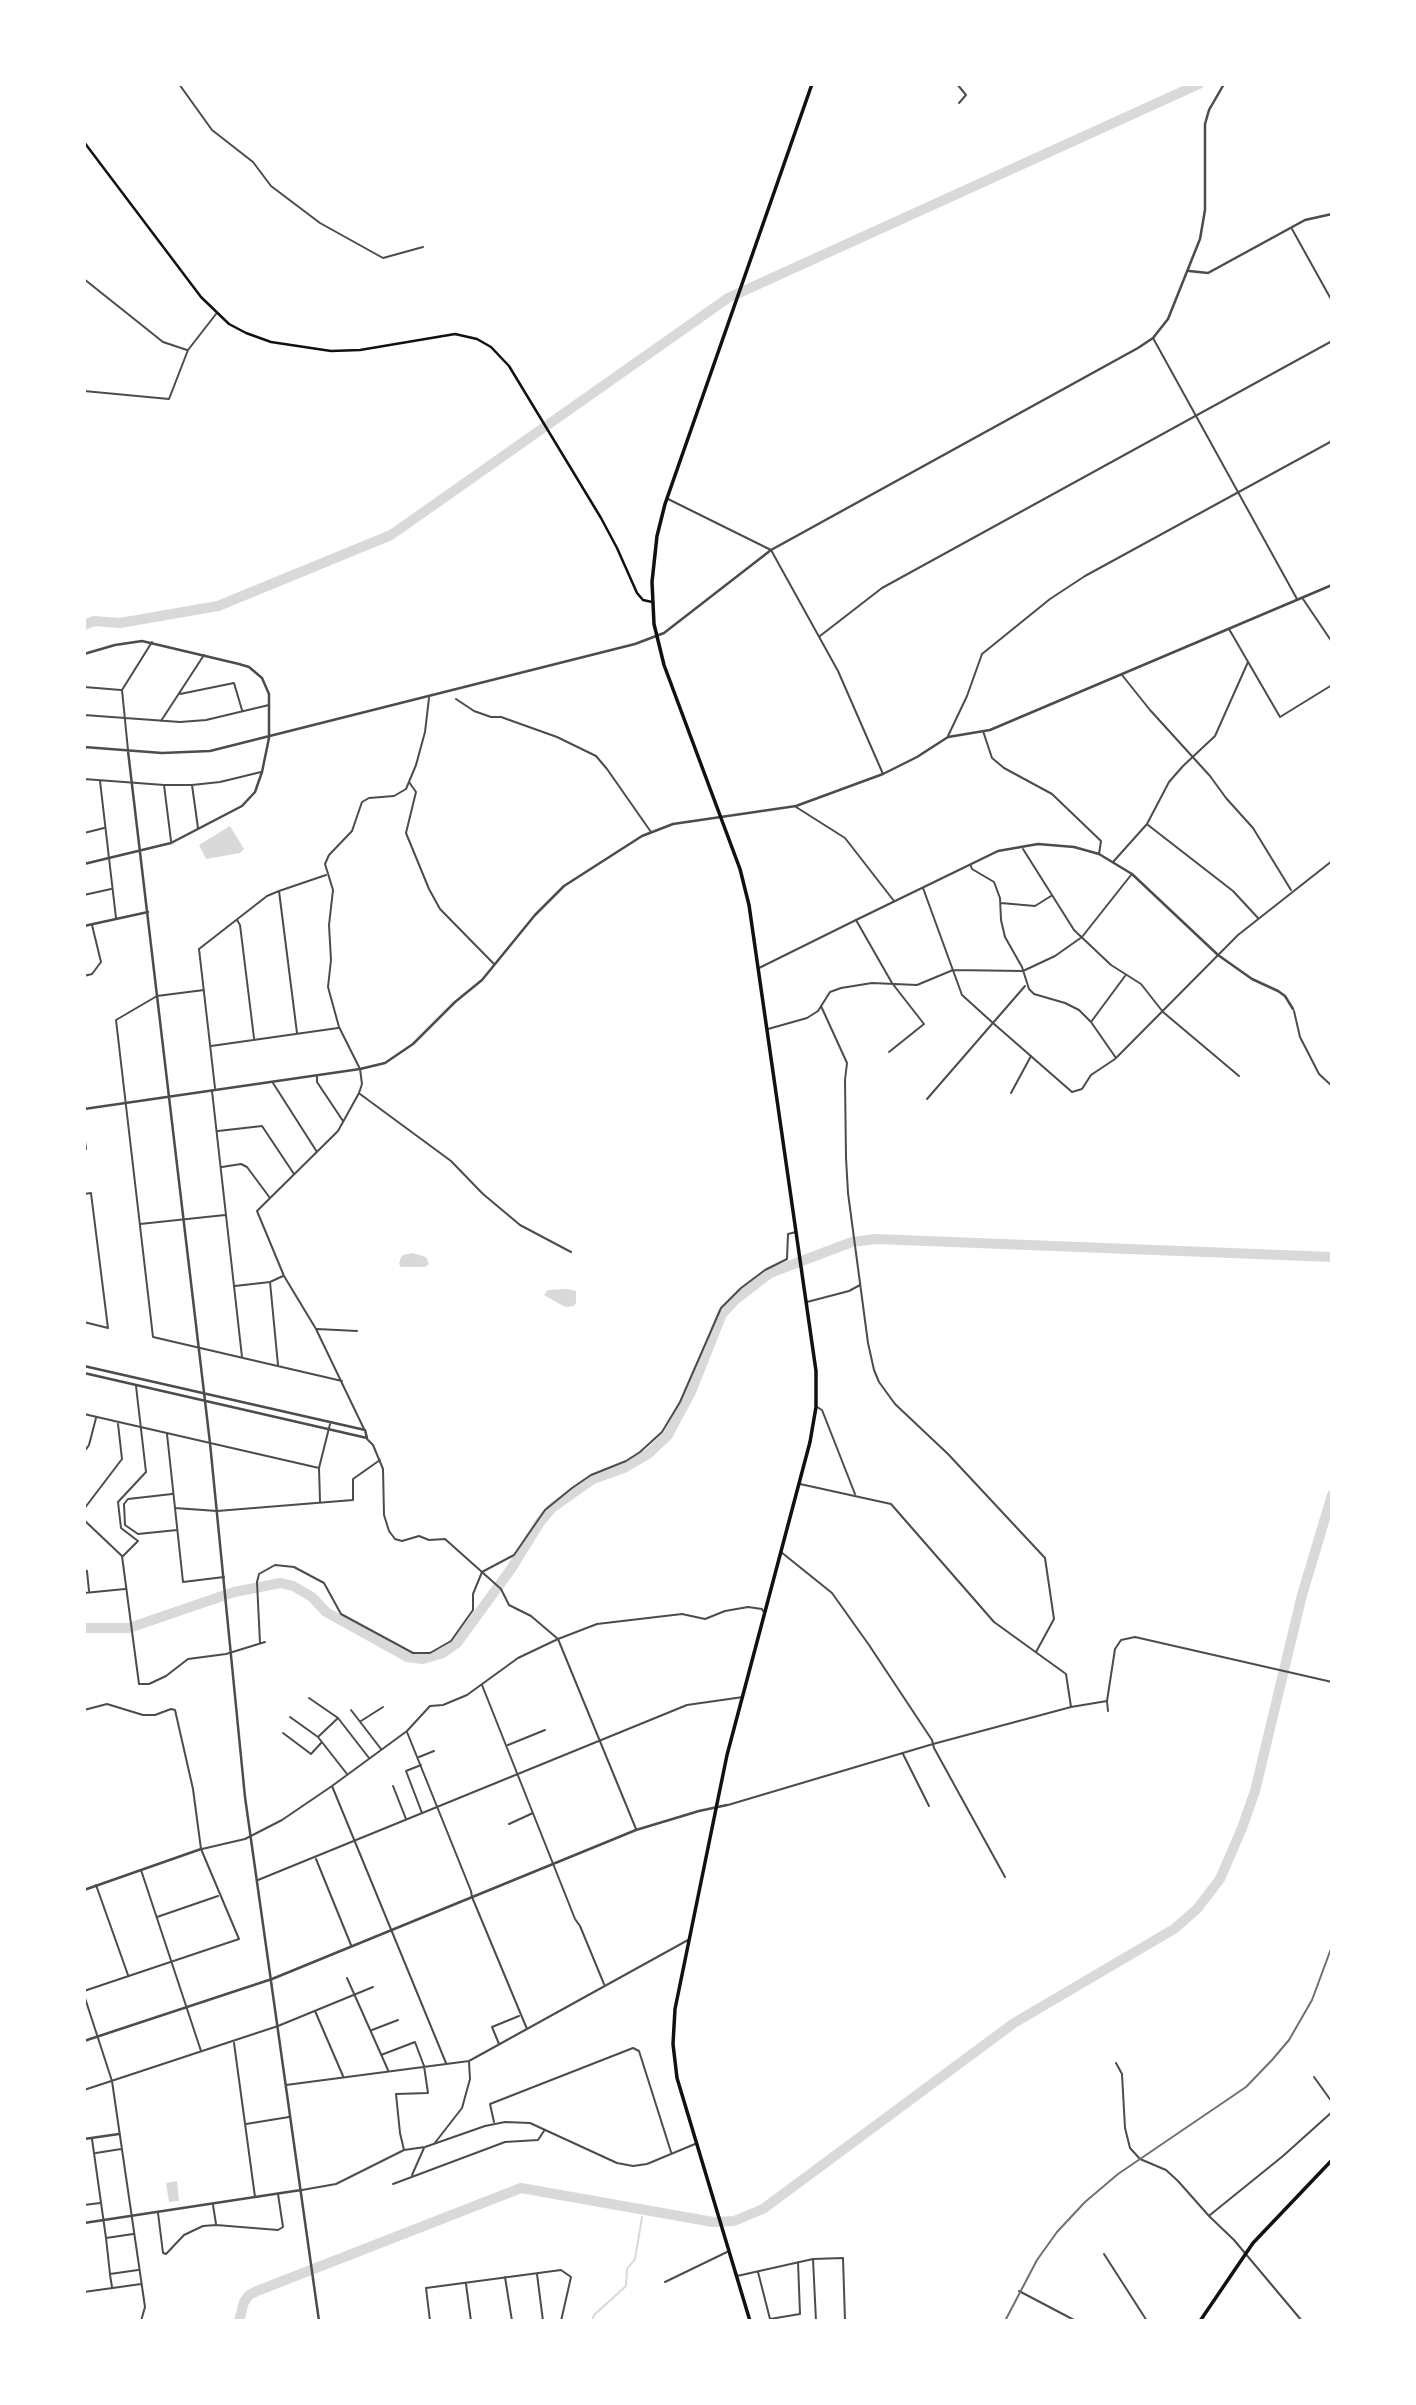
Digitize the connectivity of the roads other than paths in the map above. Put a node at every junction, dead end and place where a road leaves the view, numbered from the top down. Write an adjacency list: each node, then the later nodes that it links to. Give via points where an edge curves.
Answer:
1 (179, 84): 9 (street, via 212,130 253,162 271,186 320,223 383,258)
2 (813, 84): 21 (main road)
3 (957, 84): 5 (street, via 966,96)
4 (1224, 84): 10 (street, via 1205,124 1203,226)
5 (959, 103)
6 (84, 142): 13 (main road)
7 (1332, 214): 8 (street)
8 (1291, 228): 10 (street, via 1208,273); 12 (street)
9 (423, 247)
10 (1188, 271): 14 (street, via 1168,319)
11 (84, 279): 16 (street, via 163,342)
12 (1332, 301)
13 (216, 314): 16 (street); 26 (main road, via 246,334 331,351 360,351 447,335 477,339 491,347 504,359 612,538 637,593)
14 (1153, 338): 18 (street); 22 (street)
15 (1332, 341): 18 (street)
16 (188, 350): 17 (street, via 169,399)
17 (84, 391)
18 (1196, 416): 20 (street); 28 (street, via 882,588)
19 (1332, 441): 20 (street)
20 (1238, 492): 25 (street); 48 (street, via 1085,576 988,647)
21 (667, 498): 22 (street); 26 (main road, via 656,541)
22 (771, 550): 28 (street); 29 (street)
23 (1332, 585): 24 (street)
24 (1303, 597): 25 (street); 31 (street)
25 (1297, 599): 27 (street)
26 (652, 602): 29 (main road)
27 (1228, 629): 34 (street); 35 (street)
28 (820, 636): 54 (street)
29 (657, 637): 40 (street); 62 (main road)
30 (152, 642): 32 (street, via 127,642); 33 (street); 38 (street)
31 (1332, 642)
32 (84, 654)
33 (204, 655): 39 (street); 42 (street, via 257,672 267,686)
34 (1248, 662): 36 (street, via 1280,717); 52 (street, via 1215,737)
35 (1122, 674): 47 (street); 52 (street)
36 (1332, 685)
37 (84, 687): 38 (street)
38 (122, 690): 45 (street)
39 (180, 694): 43 (street, via 234,684); 46 (street)
40 (429, 696): 49 (street); 57 (street, via 425,732)
41 (456, 699): 66 (street, via 474,711 557,737 596,756)
42 (269, 705): 43 (street); 49 (street)
43 (242, 711): 46 (street, via 206,720)
44 (84, 715): 45 (street)
45 (125, 718): 46 (street); 51 (street)
46 (161, 722)
47 (983, 730): 48 (street); 71 (street, via 992,758 1052,794 1101,841)
48 (948, 737): 54 (street)
49 (269, 738): 51 (street, via 210,751); 53 (street)
50 (84, 747): 51 (street)
51 (128, 751): 58 (street)
52 (1192, 758): 63 (street, via 1166,788); 82 (street, via 1253,828)
53 (262, 772): 60 (street); 65 (street, via 255,792 242,806)
54 (883, 774): 61 (street)
55 (84, 779): 56 (street)
56 (100, 780): 58 (street); 64 (street)
57 (409, 782): 78 (street, via 399,794 362,802 352,831 326,859); 96 (street, via 416,792 406,834 429,889 440,909)
58 (132, 783): 59 (street); 70 (street)
59 (164, 785): 60 (street); 68 (street)
60 (192, 785): 65 (street)
61 (796, 806): 62 (street); 85 (street, via 845,838)
62 (721, 819): 66 (street, via 673,824); 97 (main road, via 749,905)
63 (1147, 824): 74 (street); 88 (street, via 1233,891)
64 (106, 828): 67 (street); 72 (street)
65 (198, 829): 68 (street)
66 (652, 832): 96 (street, via 564,886)
67 (84, 833)
68 (171, 842): 70 (street)
69 (1021, 846): 71 (street, via 1060,844); 76 (street); 84 (street)
70 (140, 851): 72 (street); 87 (street)
71 (1099, 855): 74 (street)
72 (109, 858): 75 (street); 80 (street)
73 (1332, 861): 82 (street)
74 (1113, 862): 77 (street)
75 (84, 864)
76 (970, 865): 79 (street); 86 (street, via 994,882)
77 (1132, 874): 94 (street); 95 (street)
78 (327, 875): 81 (street); 111 (street, via 333,890 328,987)
79 (923, 887): 85 (street); 98 (street)
80 (112, 889): 83 (street); 89 (street)
81 (279, 891): 90 (street); 113 (street)
82 (1292, 891): 88 (street)
83 (84, 895)
84 (1052, 895): 86 (street, via 1035,906); 94 (street)
85 (894, 901): 91 (street)
86 (1001, 903): 99 (street, via 1005,937)
87 (148, 912): 89 (street); 105 (street)
88 (1258, 918): 95 (street)
89 (116, 919): 92 (street)
90 (237, 919): 104 (street, via 199,949); 114 (street)
91 (856, 920): 97 (street); 102 (street)
92 (92, 925): 93 (street); 101 (street, via 101,962 92,974)
93 (84, 926)
94 (1082, 937): 99 (street, via 1055,957); 100 (street)
95 (1218, 956): 107 (street, via 1278,991); 108 (street)
96 (495, 965): 119 (street, via 401,1054)
97 (758, 968): 112 (main road)
98 (953, 970): 99 (street); 102 (street, via 924,984); 110 (street, via 962,995)
99 (1023, 971): 103 (street)
100 (1126, 975): 108 (street, via 1141,984); 109 (street)
101 (84, 976)
102 (892, 983): 106 (street, via 835,989); 116 (street, via 924,1024)
103 (1026, 985): 109 (street, via 1034,994 1079,1010); 110 (street)
104 (204, 990): 105 (street); 115 (street)
105 (157, 996): 127 (street); 129 (street, via 116,1020)
106 (821, 1006): 112 (street, via 807,1018); 147 (street, via 847,1063 846,1158)
107 (1293, 1009): 123 (street, via 1300,1037 1319,1074)
108 (1163, 1012): 118 (street); 121 (street)
109 (1091, 1022): 118 (street)
110 (993, 1023): 117 (street); 128 (street)
111 (340, 1027): 113 (street); 119 (street)
112 (768, 1030): 143 (main road)
113 (297, 1033): 114 (street)
114 (254, 1040): 115 (street)
115 (210, 1046): 124 (street)
116 (889, 1052)
117 (1031, 1055): 118 (street, via 1072,1092); 126 (street)
118 (1116, 1058)
119 (360, 1069): 120 (street); 125 (street)
120 (317, 1075): 122 (street); 131 (street)
121 (1239, 1076)
122 (272, 1082): 124 (street); 135 (street)
123 (1332, 1086)
124 (213, 1089): 127 (street); 132 (street)
125 (359, 1093): 131 (street); 144 (street, via 451,1161 520,1225)
126 (1011, 1093)
127 (169, 1096): 129 (street); 141 (street)
128 (927, 1099)
129 (125, 1102): 130 (street); 142 (street)
130 (84, 1109)
131 (344, 1122): 135 (street)
132 (217, 1131): 136 (street); 137 (street, via 262,1126)
133 (84, 1133): 134 (street)
134 (84, 1150)
135 (317, 1153): 137 (street)
136 (221, 1167): 139 (street, via 247,1167); 140 (street)
137 (295, 1175): 139 (street)
138 (84, 1194): 150 (street, via 91,1193 108,1328)
139 (271, 1200): 145 (street, via 257,1211)
140 (226, 1215): 141 (street); 148 (street)
141 (182, 1219): 142 (street); 153 (street)
142 (140, 1224): 153 (street, via 153,1337)
143 (797, 1232): 149 (main road); 188 (street, via 788,1234 787,1259 765,1270 721,1308 680,1402 653,1443 572,1488 536,1521 514,1555)
144 (571, 1252)
145 (284, 1276): 146 (street); 151 (street)
146 (270, 1282): 148 (street); 156 (street)
147 (860, 1284): 149 (street, via 849,1292); 197 (street, via 879,1382 895,1405 948,1454 1045,1558 1054,1619)
148 (235, 1286): 154 (street)
149 (807, 1302): 162 (main road)
150 (84, 1322)
151 (316, 1329): 152 (street); 158 (street)
152 (357, 1331)
153 (198, 1347): 154 (street); 160 (street)
154 (243, 1358): 156 (street)
155 (84, 1366): 160 (street)
156 (278, 1366): 158 (street)
157 (84, 1373): 159 (street)
158 (342, 1381): 169 (street)
159 (136, 1386): 161 (street); 167 (street)
160 (203, 1392): 161 (street); 166 (street)
161 (204, 1403): 168 (street); 172 (street)
162 (816, 1407): 176 (main road); 178 (street, via 822,1410)
163 (84, 1415): 164 (street)
164 (97, 1418): 165 (street); 173 (street)
165 (118, 1423): 167 (street); 181 (street, via 122,1459)
166 (330, 1423): 168 (street); 169 (street)
167 (141, 1427): 170 (street); 186 (street, via 146,1472 118,1502 121,1528 138,1541)
168 (329, 1429): 171 (street); 175 (street)
169 (365, 1430): 171 (street)
170 (167, 1433): 172 (street); 177 (street)
171 (367, 1438): 174 (street)
172 (210, 1443): 175 (street); 182 (street)
173 (84, 1452)
174 (380, 1460): 179 (street, via 353,1479 353,1500); 188 (street, via 384,1514 393,1537 400,1541 419,1536 442,1538)
175 (319, 1468): 179 (street)
176 (799, 1483): 178 (street); 185 (main road)
177 (173, 1493): 180 (street); 184 (street, via 128,1499 125,1525 138,1534)
178 (855, 1495): 197 (street, via 891,1504 994,1622)
179 (320, 1502): 182 (street)
180 (175, 1508): 182 (street); 184 (street)
181 (84, 1509)
182 (217, 1511): 189 (street)
183 (84, 1520): 186 (street)
184 (177, 1530): 189 (street, via 183,1582)
185 (780, 1552): 193 (main road); 217 (street, via 832,1593)
186 (122, 1556): 190 (street)
187 (84, 1569): 192 (street)
188 (482, 1572): 194 (street, via 500,1588 509,1605 531,1616); 196 (street, via 473,1594 473,1610 461,1629 439,1649 421,1654 405,1650 341,1614 324,1583 294,1567 270,1566 259,1574 257,1584)
189 (224, 1577): 238 (street)
190 (126, 1589): 192 (street); 196 (street, via 139,1684 166,1676 188,1659)
191 (84, 1592): 192 (street)
192 (89, 1592)
193 (764, 1612): 194 (street, via 748,1607 705,1619 682,1614 597,1624); 200 (main road)
194 (558, 1639): 199 (street, via 519,1658); 215 (street)
195 (265, 1642): 196 (street)
196 (260, 1643)
197 (1036, 1652): 204 (street, via 1066,1674)
198 (1332, 1682): 202 (street, via 1135,1637 1121,1640 1115,1649)
199 (482, 1684): 212 (street, via 467,1695 430,1706); 218 (street)
200 (743, 1697): 215 (street, via 687,1705); 232 (main road)
201 (309, 1698): 209 (street)
202 (1107, 1700): 204 (street); 207 (street)
203 (383, 1707): 210 (street)
204 (1071, 1707): 217 (street)
205 (84, 1710): 240 (street, via 107,1704 143,1715 175,1710)
206 (351, 1710): 210 (street)
207 (1108, 1712)
208 (290, 1717): 214 (street)
209 (338, 1718): 214 (street); 223 (street)
210 (360, 1721): 219 (street)
211 (545, 1730): 218 (street)
212 (407, 1731): 219 (street); 222 (street)
213 (283, 1733): 216 (street, via 311,1754)
214 (318, 1737): 216 (street)
215 (598, 1741): 225 (street); 237 (street)
216 (322, 1742): 226 (street)
217 (933, 1744): 221 (street); 244 (street)
218 (507, 1745): 225 (street)
219 (381, 1750): 223 (street)
220 (434, 1751): 222 (street)
221 (902, 1753): 229 (street); 230 (street)
222 (418, 1757): 224 (street)
223 (370, 1759): 226 (street)
224 (421, 1765): 231 (street); 234 (street, via 406,1771)
225 (518, 1774): 231 (street); 233 (street)
226 (348, 1775): 227 (street)
227 (332, 1786): 238 (street); 239 (street)
228 (393, 1786): 235 (street)
229 (727, 1805): 232 (street)
230 (929, 1807)
231 (437, 1808): 234 (street); 249 (street)
232 (716, 1808): 237 (street); 252 (main road)
233 (534, 1813): 236 (street); 242 (street)
234 (422, 1814): 235 (street)
235 (406, 1820): 239 (street)
236 (509, 1824)
237 (636, 1830): 242 (street)
238 (251, 1836): 240 (street); 245 (street)
239 (354, 1841): 241 (street); 251 (street)
240 (201, 1849): 243 (street); 248 (street)
241 (315, 1857): 245 (street); 253 (street)
242 (552, 1864): 249 (street); 258 (street)
243 (141, 1870): 246 (street); 250 (street)
244 (1005, 1877)
245 (257, 1881): 257 (street)
246 (96, 1885): 247 (street); 255 (street)
247 (84, 1890)
248 (219, 1895): 250 (street); 254 (street, via 239,1939)
249 (472, 1897): 251 (street); 264 (street)
250 (157, 1917): 254 (street)
251 (392, 1930): 253 (street); 277 (street)
252 (689, 1940): 258 (street); 295 (main road, via 677,1994 673,2044)
253 (351, 1946): 257 (street)
254 (172, 1961): 255 (street); 262 (street)
255 (128, 1976): 260 (street)
256 (347, 1978): 261 (street)
257 (272, 1979): 262 (street); 266 (street)
258 (605, 1986): 268 (street)
259 (373, 1987): 261 (street)
260 (84, 1993): 269 (street)
261 (356, 1994): 263 (street); 267 (street)
262 (186, 2007): 269 (street); 273 (street)
263 (315, 2011): 266 (street); 280 (street)
264 (521, 2015): 268 (street); 272 (street, via 492,2028)
265 (398, 2020): 267 (street)
266 (278, 2026): 271 (street); 283 (street)
267 (372, 2030): 274 (street)
268 (528, 2030): 272 (street)
269 (98, 2036): 270 (street); 282 (street)
270 (84, 2041)
271 (234, 2041): 273 (street); 289 (street)
272 (499, 2045): 275 (street)
273 (201, 2052): 282 (street)
274 (381, 2055): 278 (street, via 415,2042); 279 (street)
275 (469, 2061): 277 (street); 294 (street, via 470,2079 462,2108)
276 (1115, 2063): 312 (street, via 1122,2074 1130,2148 1146,2163 1166,2170)
277 (446, 2064): 278 (street)
278 (424, 2066): 279 (street); 298 (street, via 428,2093 396,2094)
279 (388, 2071): 280 (street)
280 (343, 2077): 283 (street)
281 (1314, 2077): 285 (street)
282 (112, 2081): 284 (street); 291 (street)
283 (286, 2085): 287 (street)
284 (84, 2090)
285 (1332, 2102)
286 (1332, 2112): 312 (street)
287 (290, 2117): 289 (street); 304 (street)
288 (495, 2123): 290 (street, via 530,2123); 294 (street); 300 (street, via 490,2104 634,2048 639,2051)
289 (245, 2124): 306 (street)
290 (545, 2130): 300 (street, via 632,2166); 302 (street, via 538,2140 505,2142)
291 (119, 2134): 292 (street); 297 (street)
292 (92, 2137): 293 (street); 299 (street)
293 (84, 2139)
294 (434, 2144): 296 (street)
295 (695, 2144): 300 (street); 318 (main road)
296 (425, 2147): 298 (street); 302 (street)
297 (121, 2149): 299 (street); 311 (street)
298 (404, 2150): 304 (street, via 336,2184)
299 (94, 2153): 307 (street)
300 (672, 2153)
301 (1332, 2160): 320 (main road)
302 (411, 2177): 303 (street)
303 (393, 2184)
304 (301, 2190): 305 (street); 337 (street)
305 (278, 2194): 306 (street); 315 (street, via 283,2227 278,2230)
306 (255, 2198): 308 (street)
307 (101, 2203): 309 (street); 313 (street)
308 (213, 2204): 310 (street); 315 (street)
309 (84, 2205)
310 (158, 2212): 311 (street); 315 (street, via 166,2255 193,2229)
311 (132, 2216): 313 (street); 316 (street)
312 (1209, 2216): 320 (street)
313 (103, 2220): 314 (street); 317 (street)
314 (84, 2223)
315 (216, 2225)
316 (134, 2234): 317 (street); 323 (street)
317 (106, 2238): 326 (street)
318 (728, 2251): 327 (main road); 331 (street)
319 (1104, 2254): 347 (street)
320 (1245, 2254): 348 (main road); 349 (street)
321 (813, 2259): 322 (street); 344 (street); 345 (street, via 843,2258)
322 (797, 2262): 324 (street); 324 (street, via 800,2314 770,2319)
323 (139, 2270): 326 (street); 332 (street)
324 (757, 2271): 327 (street)
325 (536, 2272): 328 (street); 341 (street); 342 (street, via 561,2270 571,2277)
326 (110, 2274): 333 (street)
327 (737, 2276): 343 (main road)
328 (505, 2277): 330 (street); 340 (street)
329 (84, 2279): 335 (street)
330 (466, 2282): 338 (street, via 426,2288); 339 (street)
331 (665, 2282)
332 (141, 2284): 333 (street); 336 (street, via 145,2306)
333 (112, 2288): 335 (street)
334 (1019, 2291): 346 (street)
335 (85, 2292)
336 (141, 2321)
337 (318, 2321)
338 (430, 2321)
339 (471, 2321)
340 (512, 2321)
341 (543, 2321)
342 (561, 2321)
343 (750, 2321)
344 (816, 2321)
345 (845, 2321)
346 (1076, 2321)
347 (1147, 2321)
348 (1200, 2321)
349 (1301, 2321)

